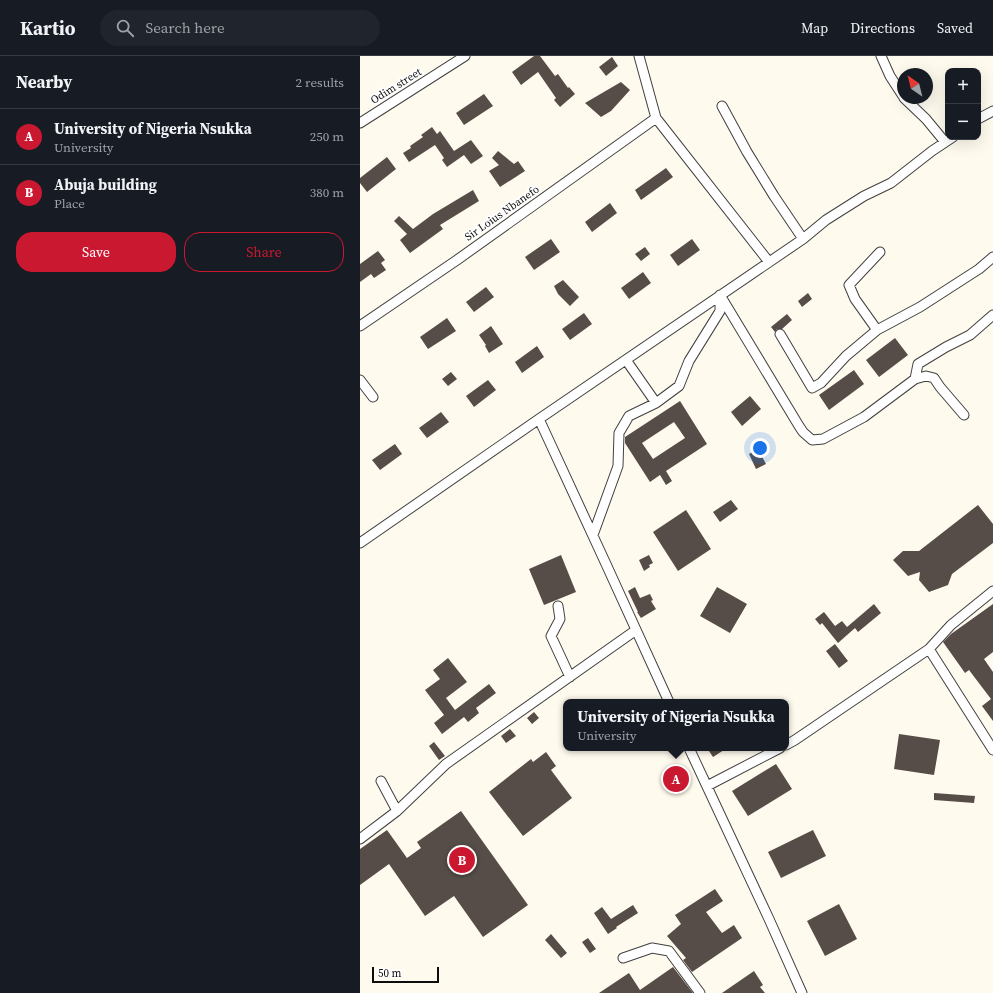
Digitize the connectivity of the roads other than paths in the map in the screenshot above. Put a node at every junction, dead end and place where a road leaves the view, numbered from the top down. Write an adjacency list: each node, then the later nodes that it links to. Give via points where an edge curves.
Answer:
1 (465, 56): 10 (street, Odim street)
2 (639, 56): 8 (street)
3 (881, 56): 4 (street)
4 (897, 86)
5 (911, 104): 11 (street)
6 (722, 106): 13 (street, via 747,152)
7 (993, 111): 9 (street)
8 (656, 118): 16 (street); 19 (street, Sir Loius Nbanefo)
9 (981, 118)
10 (360, 123)
11 (945, 136)
12 (949, 140): 13 (street, via 891,183 864,196 826,220)
13 (803, 239): 16 (street)
14 (880, 252): 20 (street, via 849,285 855,299)
15 (993, 257): 20 (street, via 980,269 920,307)
16 (769, 262): 17 (street)
17 (720, 295): 22 (street); 23 (street, via 799,426 812,440 823,439 864,417); 26 (street, via 720,311 689,361 679,386)
18 (993, 316): 23 (street, via 970,335 918,364)
19 (360, 326)
20 (877, 330): 21 (street, via 846,356 821,384 812,388)
21 (780, 334)
22 (626, 360): 26 (street); 28 (street)
23 (915, 379): 27 (street, via 926,376 934,378)
24 (360, 380): 25 (street)
25 (373, 397)
26 (656, 403): 29 (street, via 628,416 619,433 618,466)
27 (964, 415)
28 (539, 419): 29 (street); 30 (street)
29 (593, 535): 33 (street)
30 (360, 544)
31 (993, 591): 34 (street, via 951,625)
32 (558, 606): 35 (street, via 560,620 551,636)
33 (636, 630): 35 (street); 36 (street)
34 (929, 649): 37 (street); 38 (street)
35 (570, 677): 43 (street, via 446,764)
36 (668, 699)
37 (789, 743)
38 (993, 750)
39 (690, 751): 42 (street)
40 (774, 751): 42 (street)
41 (381, 781): 43 (street)
42 (706, 786): 47 (street)
43 (397, 811): 44 (street)
44 (360, 839)
45 (623, 958): 46 (street, via 652,948 669,951)
46 (700, 993)
47 (802, 993)

